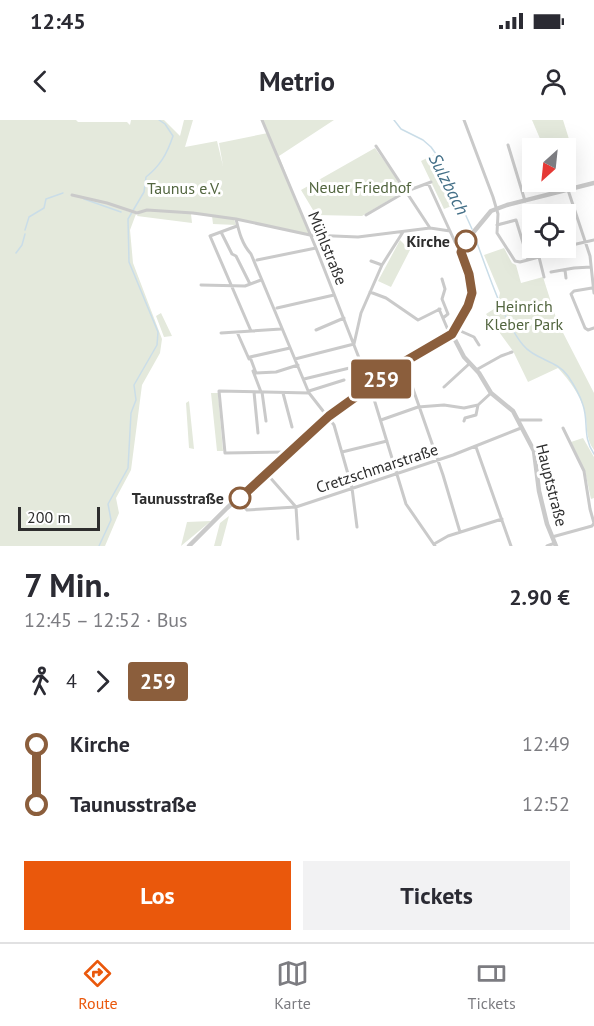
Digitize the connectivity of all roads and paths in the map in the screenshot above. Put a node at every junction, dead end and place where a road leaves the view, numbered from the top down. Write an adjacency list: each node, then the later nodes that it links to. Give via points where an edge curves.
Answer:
1 (262, 120): 21 (street, Mühlstraße)
2 (464, 120): 12 (street)
3 (376, 146): 7 (street)
4 (508, 146): 11 (street)
5 (594, 183): 6 (street)
6 (576, 188)
7 (406, 191): 13 (street); 17 (street); 19 (street, via 429,182)
8 (560, 192): 11 (street)
9 (569, 192): 23 (street)
10 (72, 195): 14 (street, via 135,213 147,210)
11 (525, 201): 12 (street)
12 (496, 208): 15 (street); 26 (street)
13 (366, 215)
14 (236, 219): 16 (street); 21 (street)
15 (497, 225): 27 (street, via 497,234 513,259); 27 (street, via 516,220)
16 (237, 226): 20 (street); 38 (street)
17 (430, 228): 18 (street); 19 (street)
18 (404, 231): 21 (street, via 357,237); 30 (street)
19 (450, 231): 26 (street)
20 (221, 232): 39 (street); 41 (street, via 210,236)
21 (310, 235): 25 (street, Mühlstraße)
22 (594, 240): 23 (street)
23 (587, 242): 24 (street); 31 (street)
24 (576, 244)
25 (316, 248): 28 (street); 45 (street, Mühlstraße)
26 (462, 248): 53 (street, via 472,293)
27 (528, 259): 35 (street, via 539,257)
28 (257, 260)
29 (371, 261): 30 (street)
30 (382, 265): 43 (street)
31 (591, 267): 32 (street); 34 (street)
32 (565, 270): 33 (street); 36 (street)
33 (551, 272)
34 (593, 276): 42 (street)
35 (544, 277)
36 (566, 278)
37 (442, 279): 48 (street, via 442,299 448,314)
38 (261, 280): 39 (street); 50 (street)
39 (250, 284): 41 (street)
40 (201, 285): 41 (street)
41 (232, 286): 52 (street)
42 (593, 288): 44 (street); 49 (street, via 571,294 585,328)
43 (370, 292): 48 (street, via 418,320 439,308); 56 (street)
44 (594, 293)
45 (334, 295): 46 (street); 47 (street, Mühlstraße)
46 (277, 308)
47 (344, 318): 51 (street); 56 (street, Mühlstraße)
48 (443, 318): 53 (street, via 448,330)
49 (594, 328)
50 (282, 329): 52 (street); 58 (street)
51 (316, 330)
52 (251, 331): 54 (street)
53 (454, 331): 57 (street, via 474,337); 61 (street); 62 (street, Hauptstraße)
54 (237, 332): 55 (street); 71 (street)
55 (221, 333)
56 (354, 344): 60 (street); 64 (street, Mühlstraße)
57 (479, 345)
58 (290, 348): 60 (street); 63 (street, via 249,357 256,373)
59 (512, 352): 65 (street)
60 (295, 359): 63 (street)
61 (404, 362): 68 (street); 76 (street)
62 (469, 364): 65 (street, Hauptstraße); 69 (street)
63 (298, 365): 66 (street)
64 (362, 365): 66 (street); 68 (street, Mühlstraße)
65 (476, 370): 74 (street, Hauptstraße)
66 (304, 379): 72 (street)
67 (344, 380): 72 (street)
68 (370, 386): 77 (street); 78 (street, Mühlstraße)
69 (444, 387)
70 (254, 392): 71 (street); 86 (street); 90 (street, via 219,391 225,453)
71 (262, 392): 73 (street); 81 (street)
72 (309, 392): 73 (street); 77 (street)
73 (283, 393): 84 (street)
74 (491, 393): 75 (street); 79 (street, Hauptstraße)
75 (478, 405): 76 (street); 82 (street, via 476,415)
76 (418, 407): 78 (street); 91 (street)
77 (329, 416): 89 (street); 90 (street)
78 (381, 420): 87 (street, Mühlstraße)
79 (518, 420): 80 (street); 83 (street, Hauptstraße)
80 (540, 420)
81 (266, 421)
82 (465, 421)
83 (522, 427): 88 (street, Cretzschmarstraße); 101 (street, Hauptstraße, via 534,451 538,491)
84 (292, 428)
85 (564, 428): 98 (street, via 584,471)
86 (258, 433)
87 (387, 441): 89 (street); 92 (street, Mühlstraße)
88 (476, 447): 91 (street, Cretzschmarstraße); 97 (street)
89 (342, 452): 94 (street)
90 (289, 453): 93 (street)
91 (438, 460): 92 (street, Cretzschmarstraße); 100 (street)
92 (398, 473): 94 (street, Cretzschmarstraße); 104 (street, Mühlstraße, via 406,504)
93 (267, 474): 95 (street); 96 (street)
94 (352, 488): 96 (street, Cretzschmarstraße); 99 (street)
95 (238, 500): 96 (street, Cretzschmarstraße, via 247,510); 105 (street)
96 (296, 507): 102 (street)
97 (502, 519): 100 (street); 106 (street)
98 (594, 523): 101 (street)
99 (357, 527)
100 (460, 532): 104 (street)
101 (552, 537): 103 (street, Hauptstraße)
102 (298, 539)
103 (555, 544): 107 (street)
104 (435, 545)
105 (189, 546)
106 (511, 546)
107 (547, 546)

